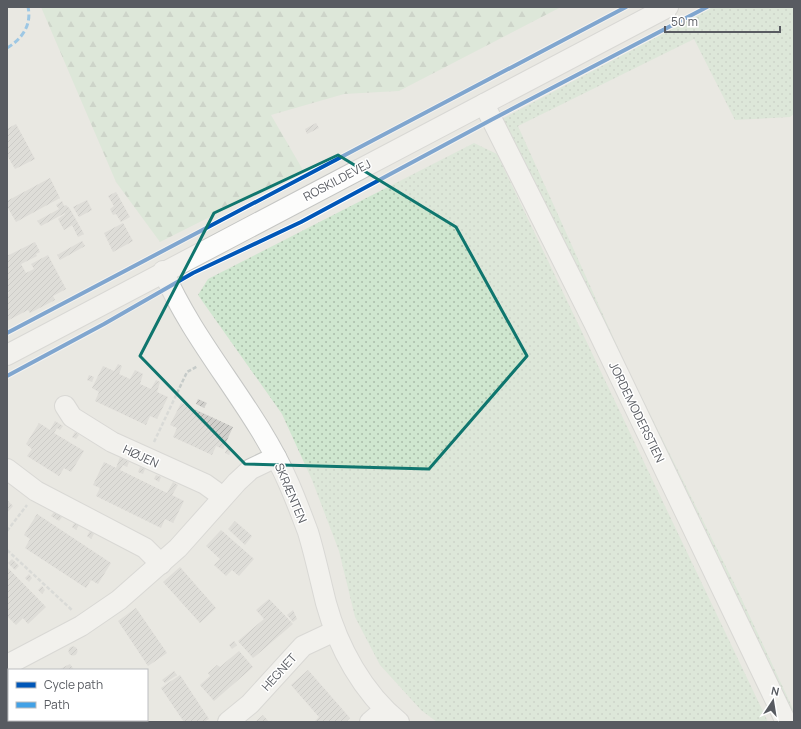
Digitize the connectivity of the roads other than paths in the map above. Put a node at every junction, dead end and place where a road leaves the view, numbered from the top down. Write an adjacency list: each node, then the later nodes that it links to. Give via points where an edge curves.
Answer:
1 (668, 7): 2 (street, ROSKILDEVEJ)
2 (484, 104): 3 (street, ROSKILDEVEJ); 14 (street, JORDEMODERSTIEN, via 594,323)
3 (164, 271): 4 (street, ROSKILDEVEJ); 6 (street, SKRÆNTEN, via 187,318 242,398)
4 (7, 354)
5 (65, 406): 8 (street, HØJEN, via 72,417 81,424 112,442 205,484)
6 (276, 457): 8 (street, via 250,469); 10 (street, SKRÆNTEN, via 308,533)
7 (7, 469): 9 (street, via 36,491 145,548)
8 (223, 497): 9 (street)
9 (161, 564): 11 (street, via 119,600 86,623)
10 (335, 631): 12 (street, SKRÆNTEN); 13 (street, HEGNET, via 303,646 250,704)
11 (8, 661)
12 (384, 718)
13 (228, 722)
14 (786, 722)

